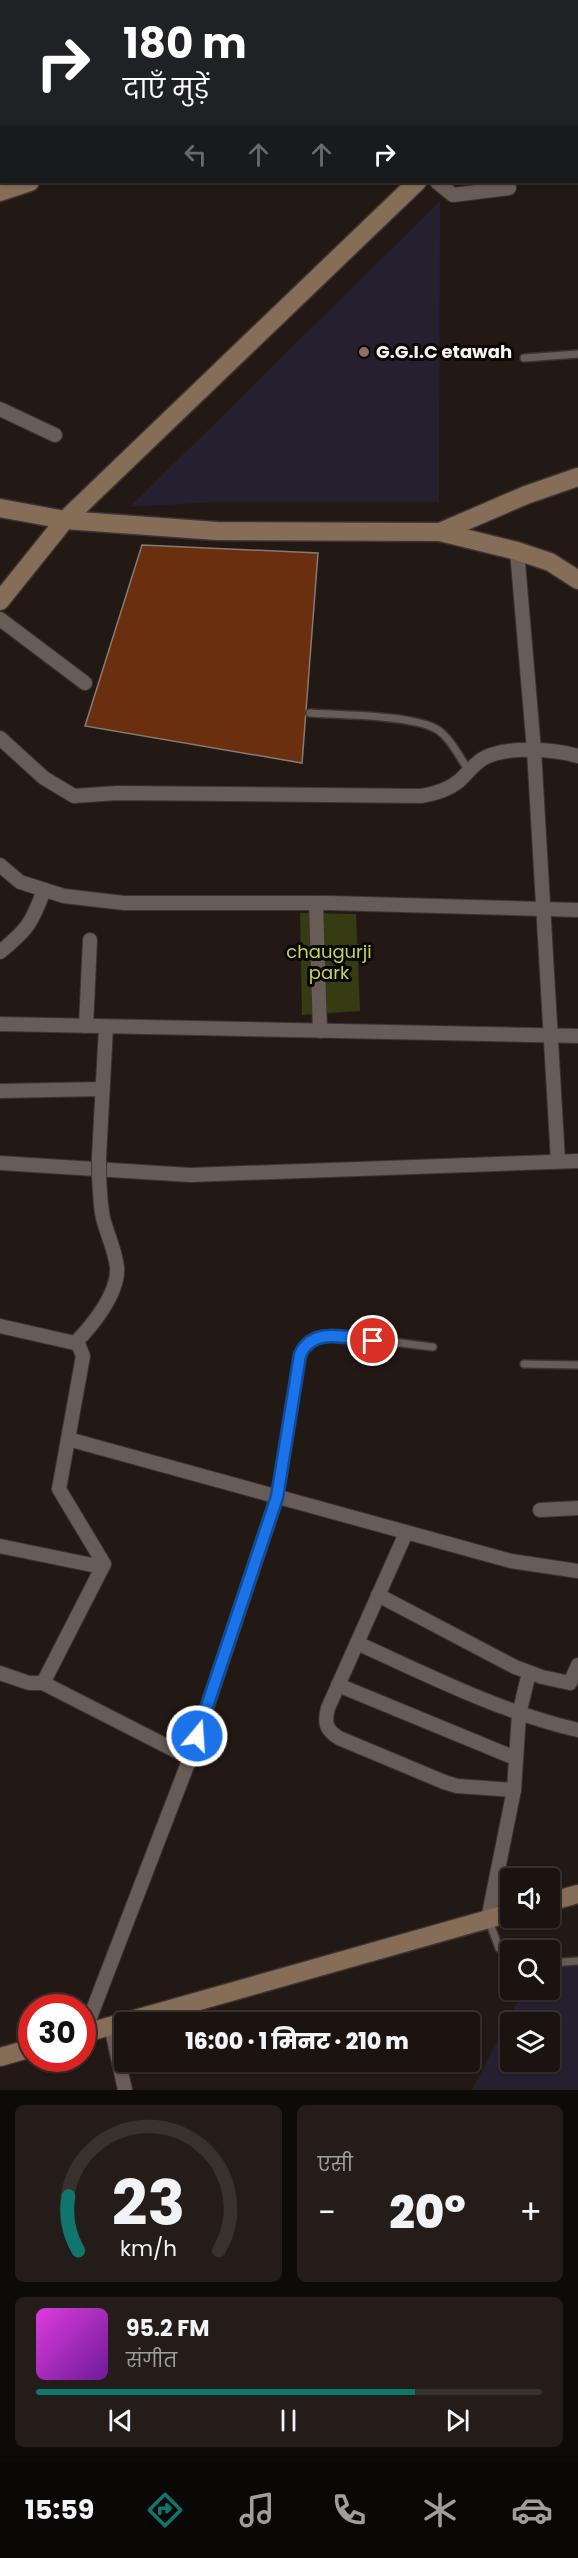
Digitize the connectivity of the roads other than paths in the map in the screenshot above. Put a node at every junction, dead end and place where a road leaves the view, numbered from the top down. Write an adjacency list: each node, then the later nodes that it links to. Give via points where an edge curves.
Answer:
1 (27, 183): 5 (street)
2 (416, 183): 12 (street)
3 (438, 183): 4 (street, via 453,195)
4 (509, 188)
5 (0, 192)
6 (578, 354): 7 (lane)
7 (524, 358)
8 (0, 408): 9 (street)
9 (55, 435)
10 (578, 477): 13 (street)
11 (0, 508): 12 (street)
12 (65, 520): 13 (street, via 217,531); 16 (street)
13 (440, 532): 14 (street)
14 (517, 551): 15 (street, via 550,562); 21 (street)
15 (578, 580)
16 (0, 601)
17 (0, 619): 18 (street)
18 (85, 682)
19 (310, 713): 23 (lane, via 428,726 444,736)
20 (0, 738): 23 (street, via 44,778 74,796 420,796 436,794)
21 (534, 750): 22 (street); 23 (street, via 487,756); 27 (street)
22 (578, 756)
23 (469, 771)
24 (0, 865): 25 (street, via 20,882)
25 (44, 890): 26 (street, via 124,903); 30 (street, via 33,919)
26 (316, 903): 27 (street); 34 (street)
27 (542, 908): 28 (street); 35 (street)
28 (578, 910)
29 (90, 940): 32 (street)
30 (0, 952)
31 (0, 1024): 32 (street)
32 (86, 1026): 33 (street)
33 (105, 1027): 34 (street); 37 (street)
34 (320, 1031): 35 (street)
35 (551, 1035): 36 (street); 39 (street)
36 (578, 1036)
37 (102, 1089): 38 (street); 43 (street, bridge, via 99,1176 116,1280 101,1313)
38 (0, 1091)
39 (558, 1161): 40 (street); 41 (street, via 190,1175)
40 (578, 1161)
41 (0, 1163)
42 (0, 1326): 43 (street)
43 (75, 1343): 47 (street, via 83,1356)
44 (433, 1347): 48 (lane, via 333,1336 316,1337 305,1343)
45 (524, 1364): 46 (lane)
46 (578, 1365)
47 (68, 1439): 48 (street); 53 (street, via 59,1488 104,1564)
48 (277, 1497): 51 (street); 64 (street)
49 (578, 1509): 50 (street)
50 (540, 1510)
51 (406, 1533): 54 (street, via 511,1561); 55 (street)
52 (0, 1546): 53 (street)
53 (102, 1567): 60 (street)
54 (578, 1571)
55 (378, 1595): 56 (street); 59 (street)
56 (357, 1643): 61 (street); 62 (street)
57 (578, 1665): 59 (street, via 570,1683)
58 (0, 1673): 60 (street, via 29,1683)
59 (529, 1673): 62 (street)
60 (43, 1683): 64 (street)
61 (339, 1685): 65 (street); 66 (street, via 325,1721 329,1732 444,1782)
62 (519, 1714): 63 (street); 65 (street)
63 (578, 1730)
64 (190, 1758): 74 (street)
65 (515, 1758): 66 (street)
66 (514, 1790): 70 (street)
67 (578, 1894): 68 (street)
68 (560, 1899)
69 (500, 1916): 70 (street)
70 (488, 1919): 71 (lane); 75 (street)
71 (500, 1949)
72 (578, 1961): 73 (lane)
73 (560, 1962)
74 (96, 2000)
75 (111, 2026): 76 (street); 79 (street)
76 (96, 2030)
77 (18, 2052): 78 (street)
78 (0, 2057)
79 (125, 2090)

